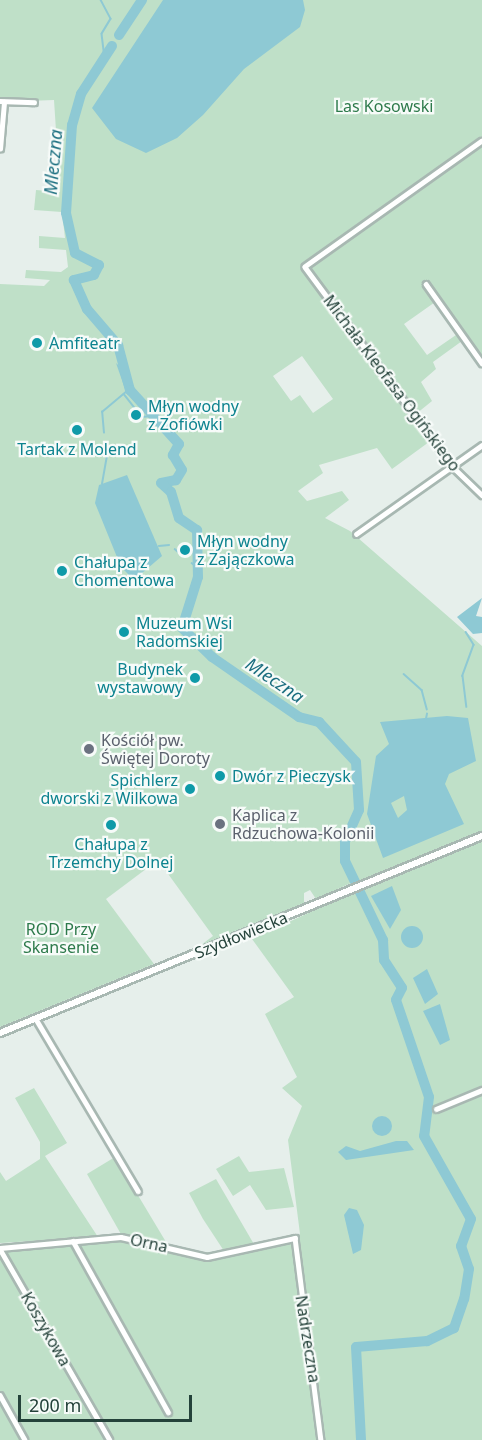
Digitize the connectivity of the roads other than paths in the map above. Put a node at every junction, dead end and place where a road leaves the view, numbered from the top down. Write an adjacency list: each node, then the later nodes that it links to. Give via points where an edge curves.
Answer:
1 (2, 102): 2 (street); 4 (street)
2 (34, 102)
3 (482, 141): 8 (street, Michała Kleofasa Ogińskiego, via 305,267)
4 (0, 148)
5 (426, 284): 6 (street)
6 (482, 363)
7 (482, 445): 8 (street)
8 (452, 466): 9 (street, Michała Kleofasa Ogińskiego); 10 (street)
9 (482, 495)
10 (356, 534)
11 (482, 836): 12 (street, Szydłowiecka)
12 (36, 1019): 13 (street, Szydłowiecka); 16 (street)
13 (0, 1033)
14 (482, 1090): 15 (street)
15 (436, 1109)
16 (138, 1191)
17 (295, 1238): 18 (street, Orna, via 207,1257 121,1237); 24 (street, Nadrzeczna)
18 (73, 1241): 19 (street, Orna); 21 (street)
19 (0, 1249): 23 (street, Koszykowa)
20 (0, 1395): 22 (street)
21 (168, 1412)
22 (26, 1440)
23 (110, 1440)
24 (321, 1440)

